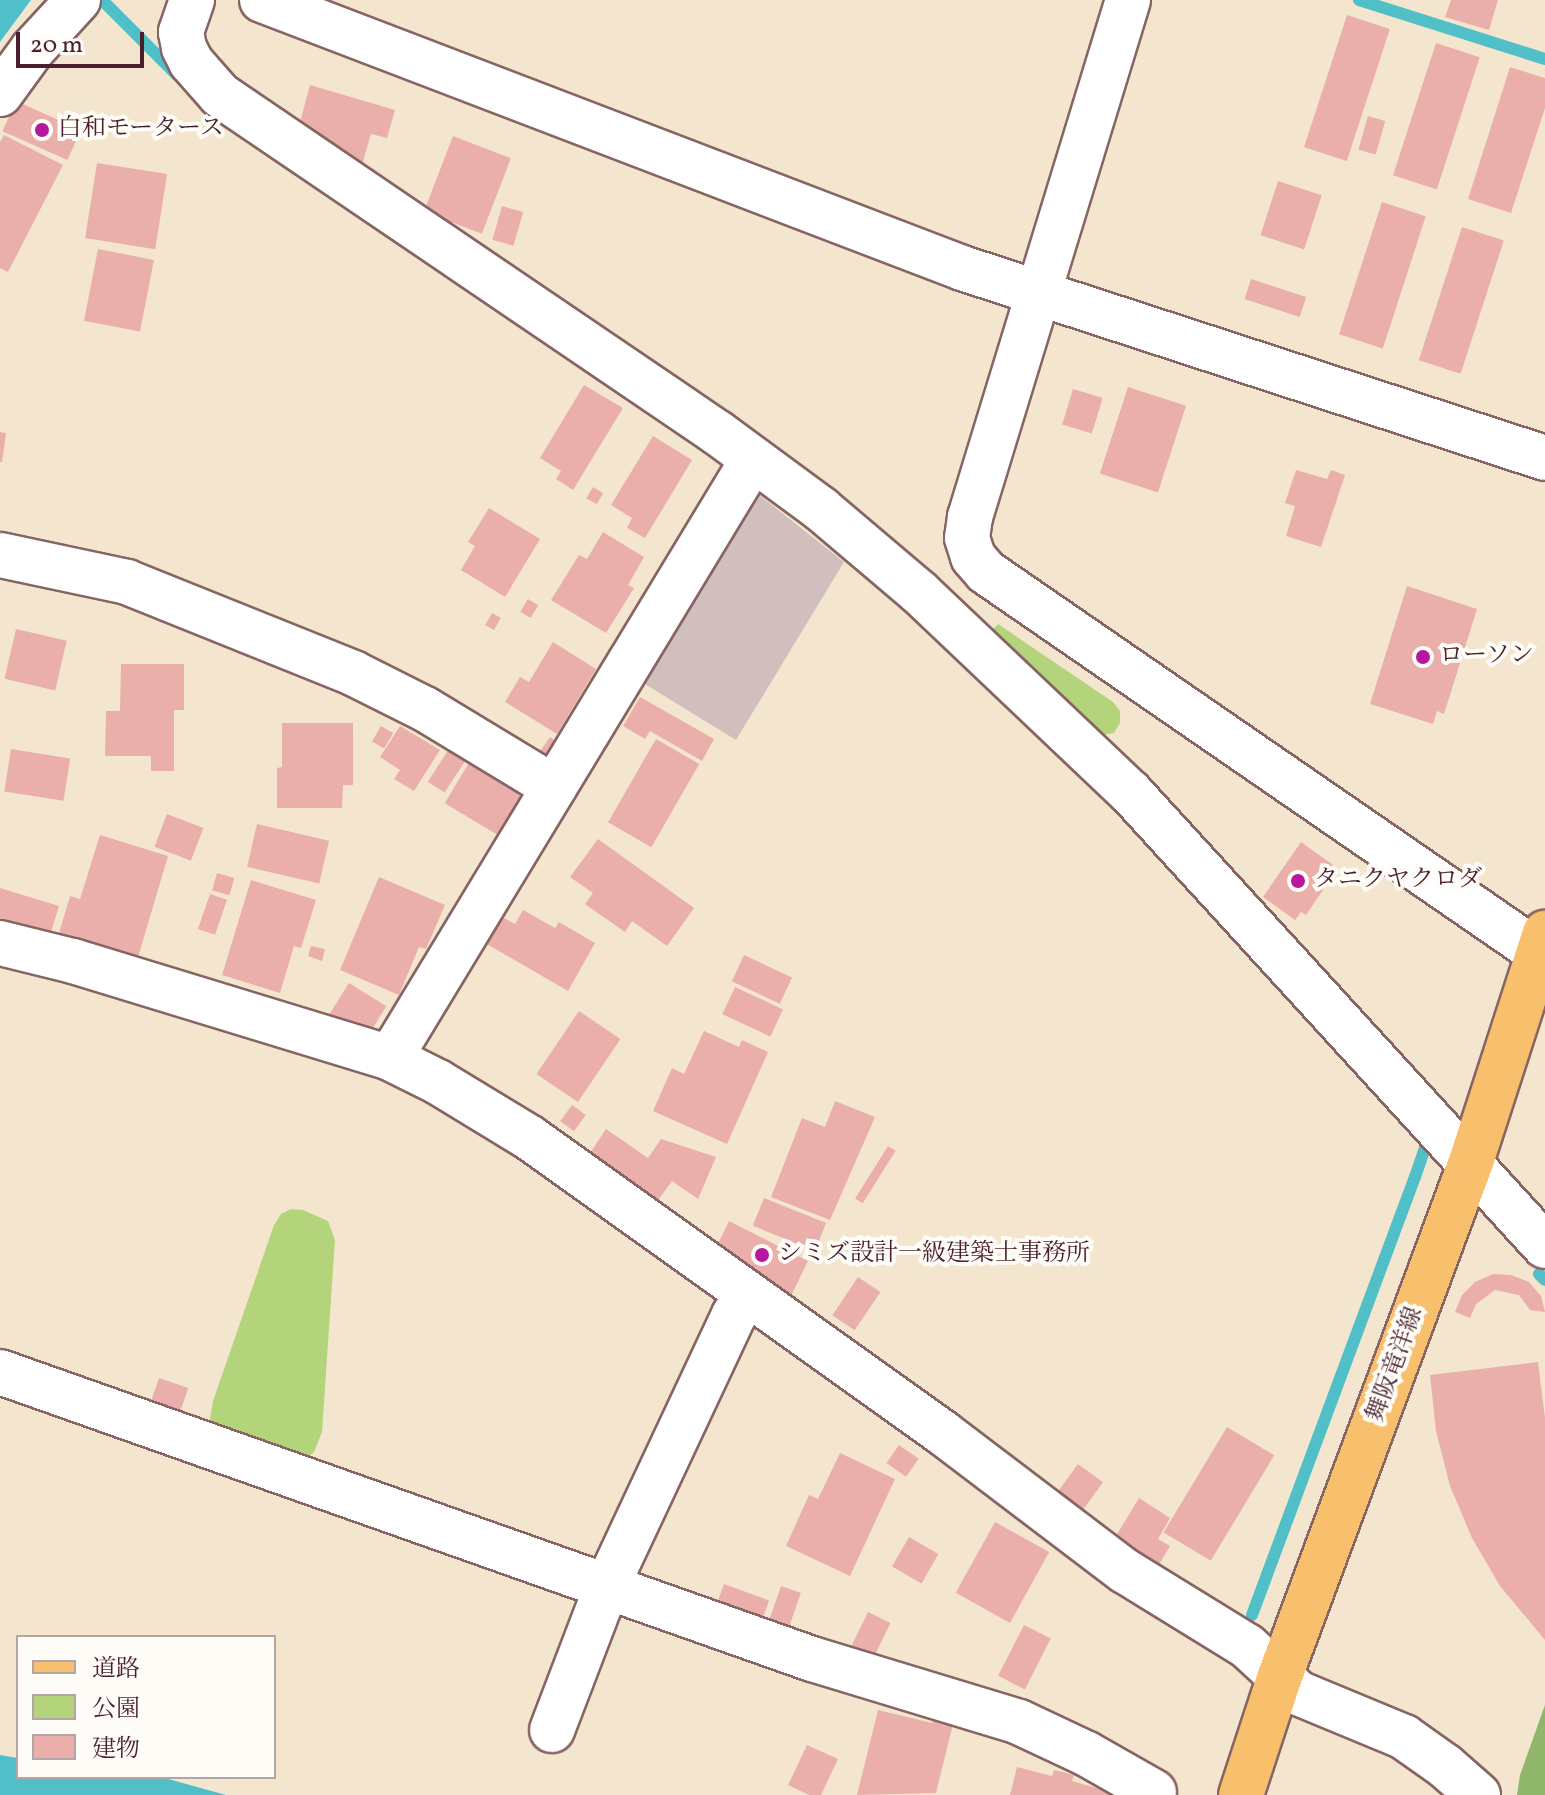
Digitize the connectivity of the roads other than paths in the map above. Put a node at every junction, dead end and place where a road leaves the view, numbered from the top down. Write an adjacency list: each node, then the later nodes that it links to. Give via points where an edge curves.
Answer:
1 (78, 0): 5 (street)
2 (192, 0): 8 (street, via 181,32 184,48 220,95)
3 (262, 0): 6 (street)
4 (1128, 0): 6 (street)
5 (0, 94)
6 (1037, 295): 7 (street); 12 (street, via 970,517 967,538 973,557 999,581)
7 (1545, 458)
8 (753, 459): 10 (street); 14 (street, via 919,592 1130,792)
9 (0, 555): 10 (street, via 127,582 353,673 414,702)
10 (554, 787): 13 (street)
11 (0, 943): 13 (street)
12 (1543, 947): 14 (main road, 舞阪竜洋線)
13 (390, 1058): 16 (street, via 530,1138)
14 (1471, 1162): 15 (street); 19 (main road, 舞阪竜洋線)
15 (1545, 1246)
16 (748, 1294): 18 (street); 19 (street, via 1125,1571 1247,1646)
17 (0, 1372): 18 (street)
18 (607, 1586): 20 (street); 21 (street, via 812,1659 1019,1722)
19 (1280, 1676): 22 (main road, 舞阪竜洋線); 23 (street, via 1298,1693 1404,1737)
20 (552, 1730)
21 (1154, 1792)
22 (1241, 1795)
23 (1478, 1795)

